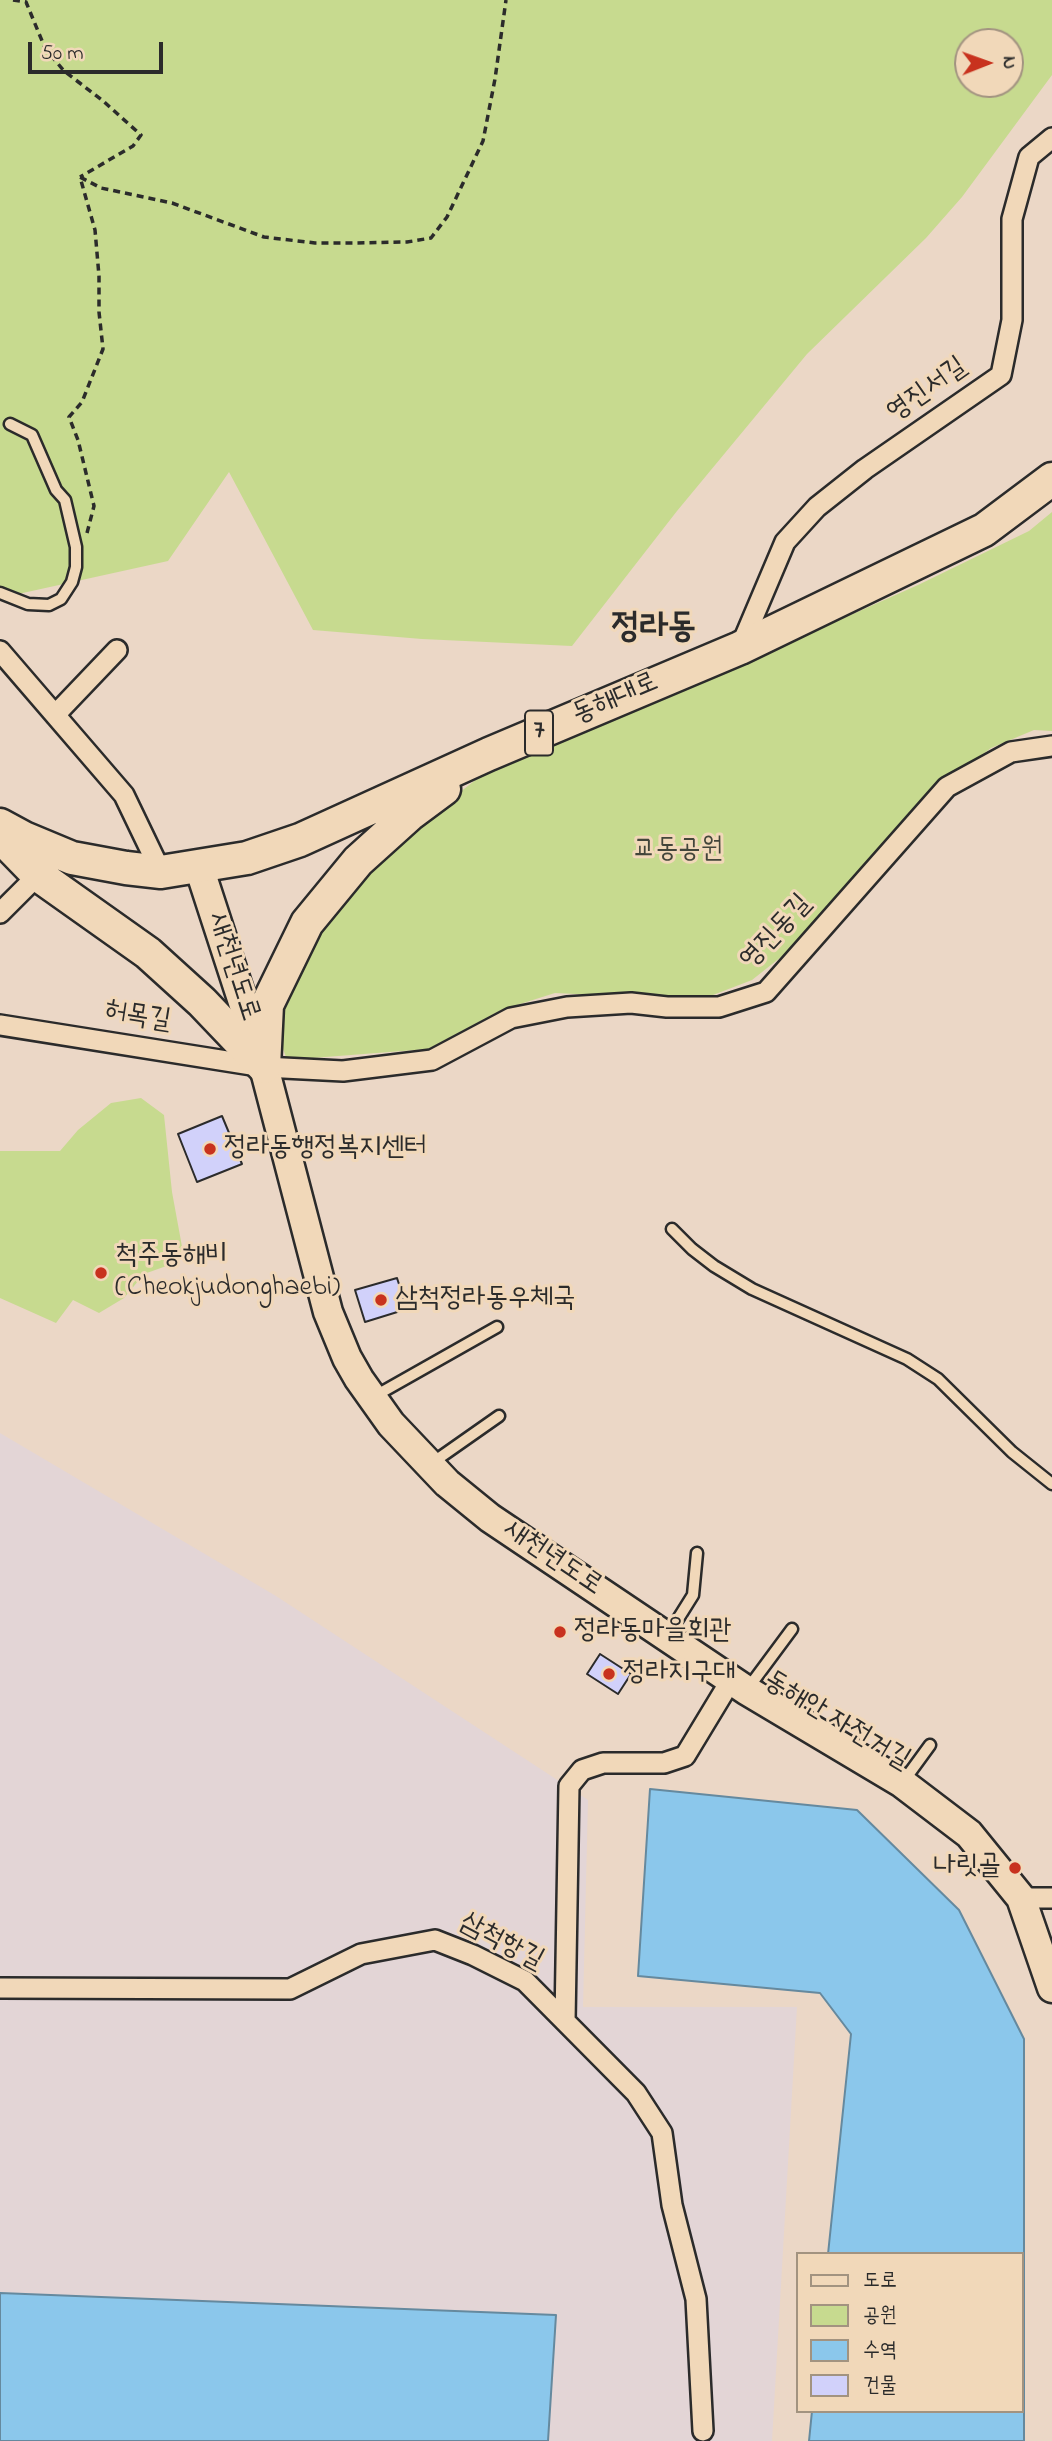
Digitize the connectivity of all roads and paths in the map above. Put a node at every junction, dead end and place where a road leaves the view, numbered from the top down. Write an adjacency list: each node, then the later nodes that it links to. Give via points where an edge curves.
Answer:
1 (13, 0): 4 (path, via 26,2 45,48 64,71 141,135 133,146)
2 (506, 0): 4 (path, via 483,141 447,216 430,238 354,243 264,237 173,203 101,188)
3 (1052, 138): 9 (street, 영진서길, via 1029,157 1012,219 1012,320 1001,375 817,507 785,542)
4 (80, 177): 7 (path, via 95,230 103,349 82,401 69,417 94,506 86,535)
5 (10, 424): 7 (lane, via 32,435 55,490 65,499)
6 (1052, 479): 9 (main road, 동해대로 / 7, via 984,530)
7 (76, 547): 8 (lane, via 72,582 61,600 49,605 28,604)
8 (0, 593)
9 (740, 648): 14 (main road, 동해대로 / 7)
10 (117, 650): 12 (street)
11 (0, 651): 12 (street)
12 (55, 715): 18 (street, via 124,795)
13 (1052, 746): 22 (street, 영진동길, via 1011,752 947,787 766,992 719,1007 631,1003 567,1007 511,1018 432,1060 343,1071)
14 (489, 754): 17 (main road, 동해대로 / 7, via 299,840 247,858); 22 (main road, via 358,860 307,923 267,1005)
15 (0, 825): 18 (main road, 동해대로 / 7, via 72,858)
16 (0, 836): 19 (main road)
17 (199, 867): 18 (main road, 동해대로 / 7); 22 (street, 새천년도로)
18 (161, 872)
19 (38, 875): 20 (street); 22 (main road, via 148,953)
20 (0, 913)
21 (0, 1025): 22 (street, 허목길)
22 (264, 1067): 25 (street, 새천년도로, via 328,1312 347,1358)
23 (672, 1229): 28 (lane, via 714,1266 752,1289 907,1359 938,1379 1012,1452)
24 (497, 1327): 25 (lane)
25 (372, 1398): 27 (street, 새천년도로)
26 (499, 1416): 27 (lane)
27 (428, 1465): 31 (street, 새천년도로, via 500,1525)
28 (1052, 1484)
29 (697, 1553): 31 (lane, via 693,1595)
30 (792, 1629): 32 (lane)
31 (668, 1636): 32 (street, 새천년도로)
32 (739, 1685): 34 (street, 새천년도로); 39 (street, via 685,1756 664,1763 603,1763 582,1770 569,1786)
33 (930, 1745): 34 (lane)
34 (902, 1783): 35 (street, 새천년도로, via 969,1834)
35 (1021, 1898): 36 (street); 38 (street, 새천년도로)
36 (1052, 1898)
37 (0, 1988): 39 (street, 삼척항길, via 290,1989 361,1954 435,1940 525,1981)
38 (1052, 1988)
39 (565, 2021): 40 (street, 삼척항길, via 636,2094 662,2133 672,2205 696,2299)
40 (703, 2431)

